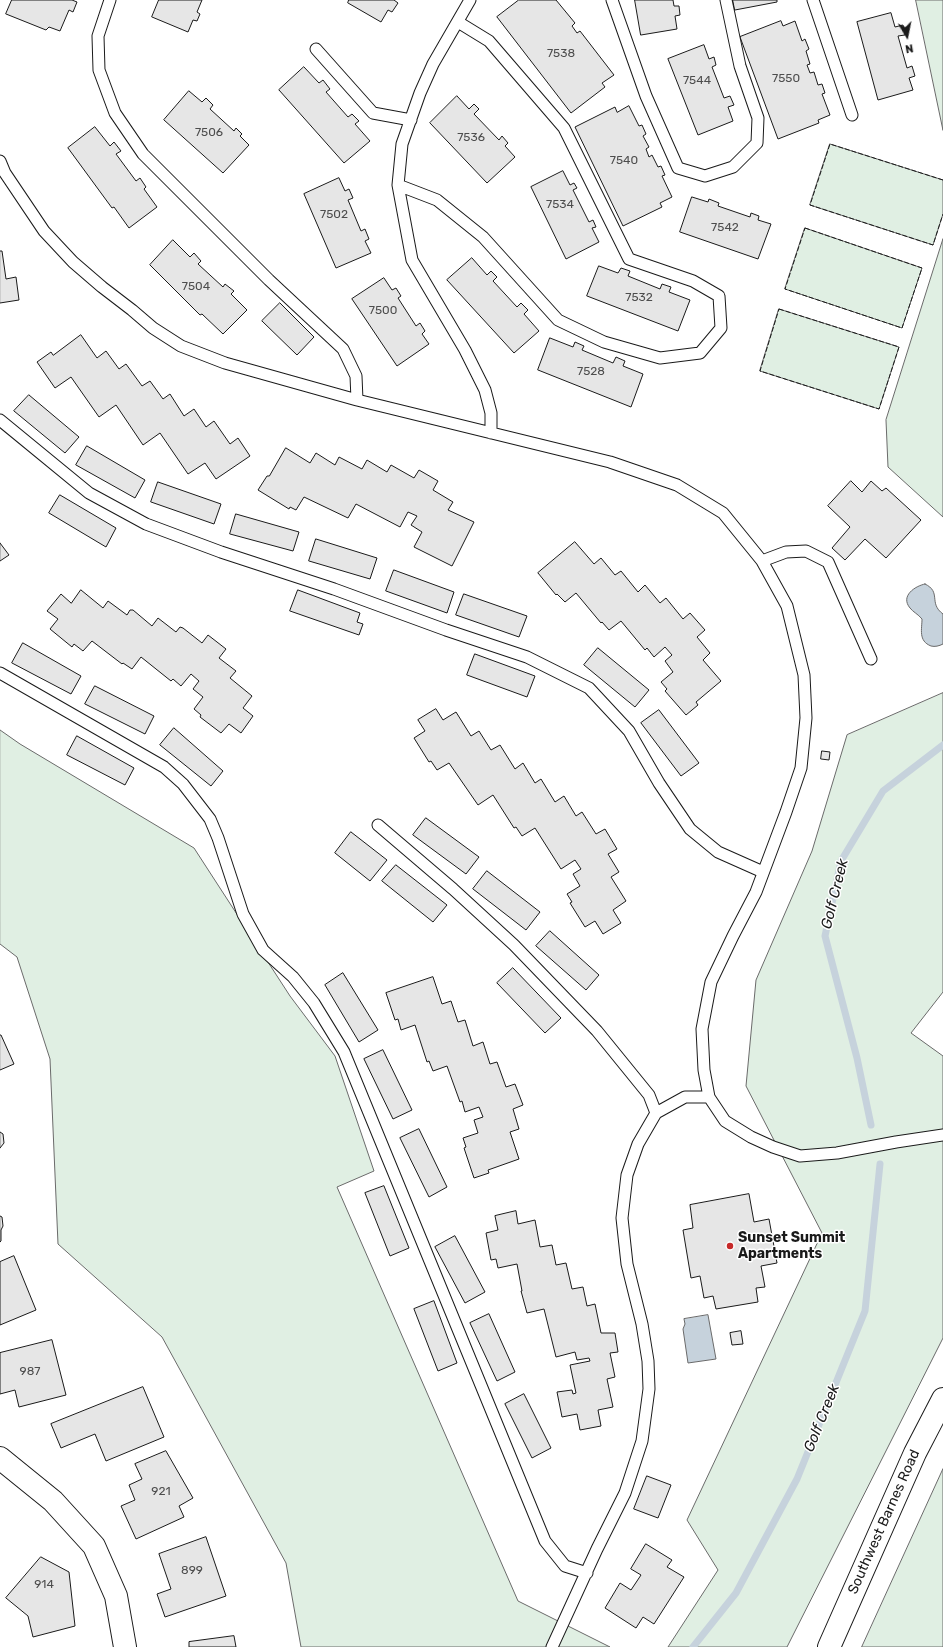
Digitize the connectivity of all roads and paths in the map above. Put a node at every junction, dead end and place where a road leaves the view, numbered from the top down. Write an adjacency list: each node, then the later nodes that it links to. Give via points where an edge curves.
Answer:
1 (110, 0): 12 (lane, via 98,36 99,70 115,113 143,154 269,280 343,349 356,376)
2 (470, 0): 6 (lane)
3 (612, 0): 4 (lane, via 646,96 678,168 705,176 733,167 757,143 758,118 740,66)
4 (726, 0)
5 (813, 0): 8 (lane)
6 (458, 22): 9 (lane, via 433,64); 11 (lane, via 489,41 564,128 629,258 693,281 719,296 721,328 700,353 660,358 604,342 558,320 483,237 437,200)
7 (316, 49): 9 (lane, via 373,113)
8 (852, 115)
9 (411, 120): 11 (lane, via 402,144)
10 (0, 161): 12 (lane, via 5,173 44,231 79,267 153,328 181,346 225,363)
11 (398, 185): 14 (lane, via 412,260 465,350 485,390 491,413)
12 (357, 400): 14 (lane)
13 (0, 420): 19 (lane, via 89,493 146,524 527,657 589,688 629,731 659,783 690,829 718,852)
14 (491, 434): 15 (lane, via 610,462 677,485 723,513)
15 (762, 561): 16 (lane, via 786,552 806,551 828,562); 19 (lane, via 787,606 804,675 806,718 801,768)
16 (871, 659)
17 (0, 673): 25 (lane, via 164,767 183,784 210,819 243,914 253,933 263,950 293,977 314,1003 344,1052 545,1541 565,1566)
18 (378, 825): 21 (lane, via 454,889 514,945 597,1031 649,1094)
19 (763, 872): 20 (lane, via 756,892 711,982 702,1029 704,1070)
20 (709, 1097): 21 (lane, via 685,1097); 22 (lane, via 725,1121 751,1137 800,1156 837,1153)
21 (656, 1113): 25 (lane, via 638,1144 629,1168 622,1218 627,1264 642,1324 648,1362 649,1389 642,1441 625,1493)
22 (943, 1135)
23 (943, 1399): 28 (main road, Southwest Barnes Road, via 915,1453)
24 (0, 1458): 26 (main road, via 53,1501 94,1546 116,1596)
25 (587, 1573): 27 (lane)
26 (125, 1647)
27 (552, 1647)
28 (829, 1647)

